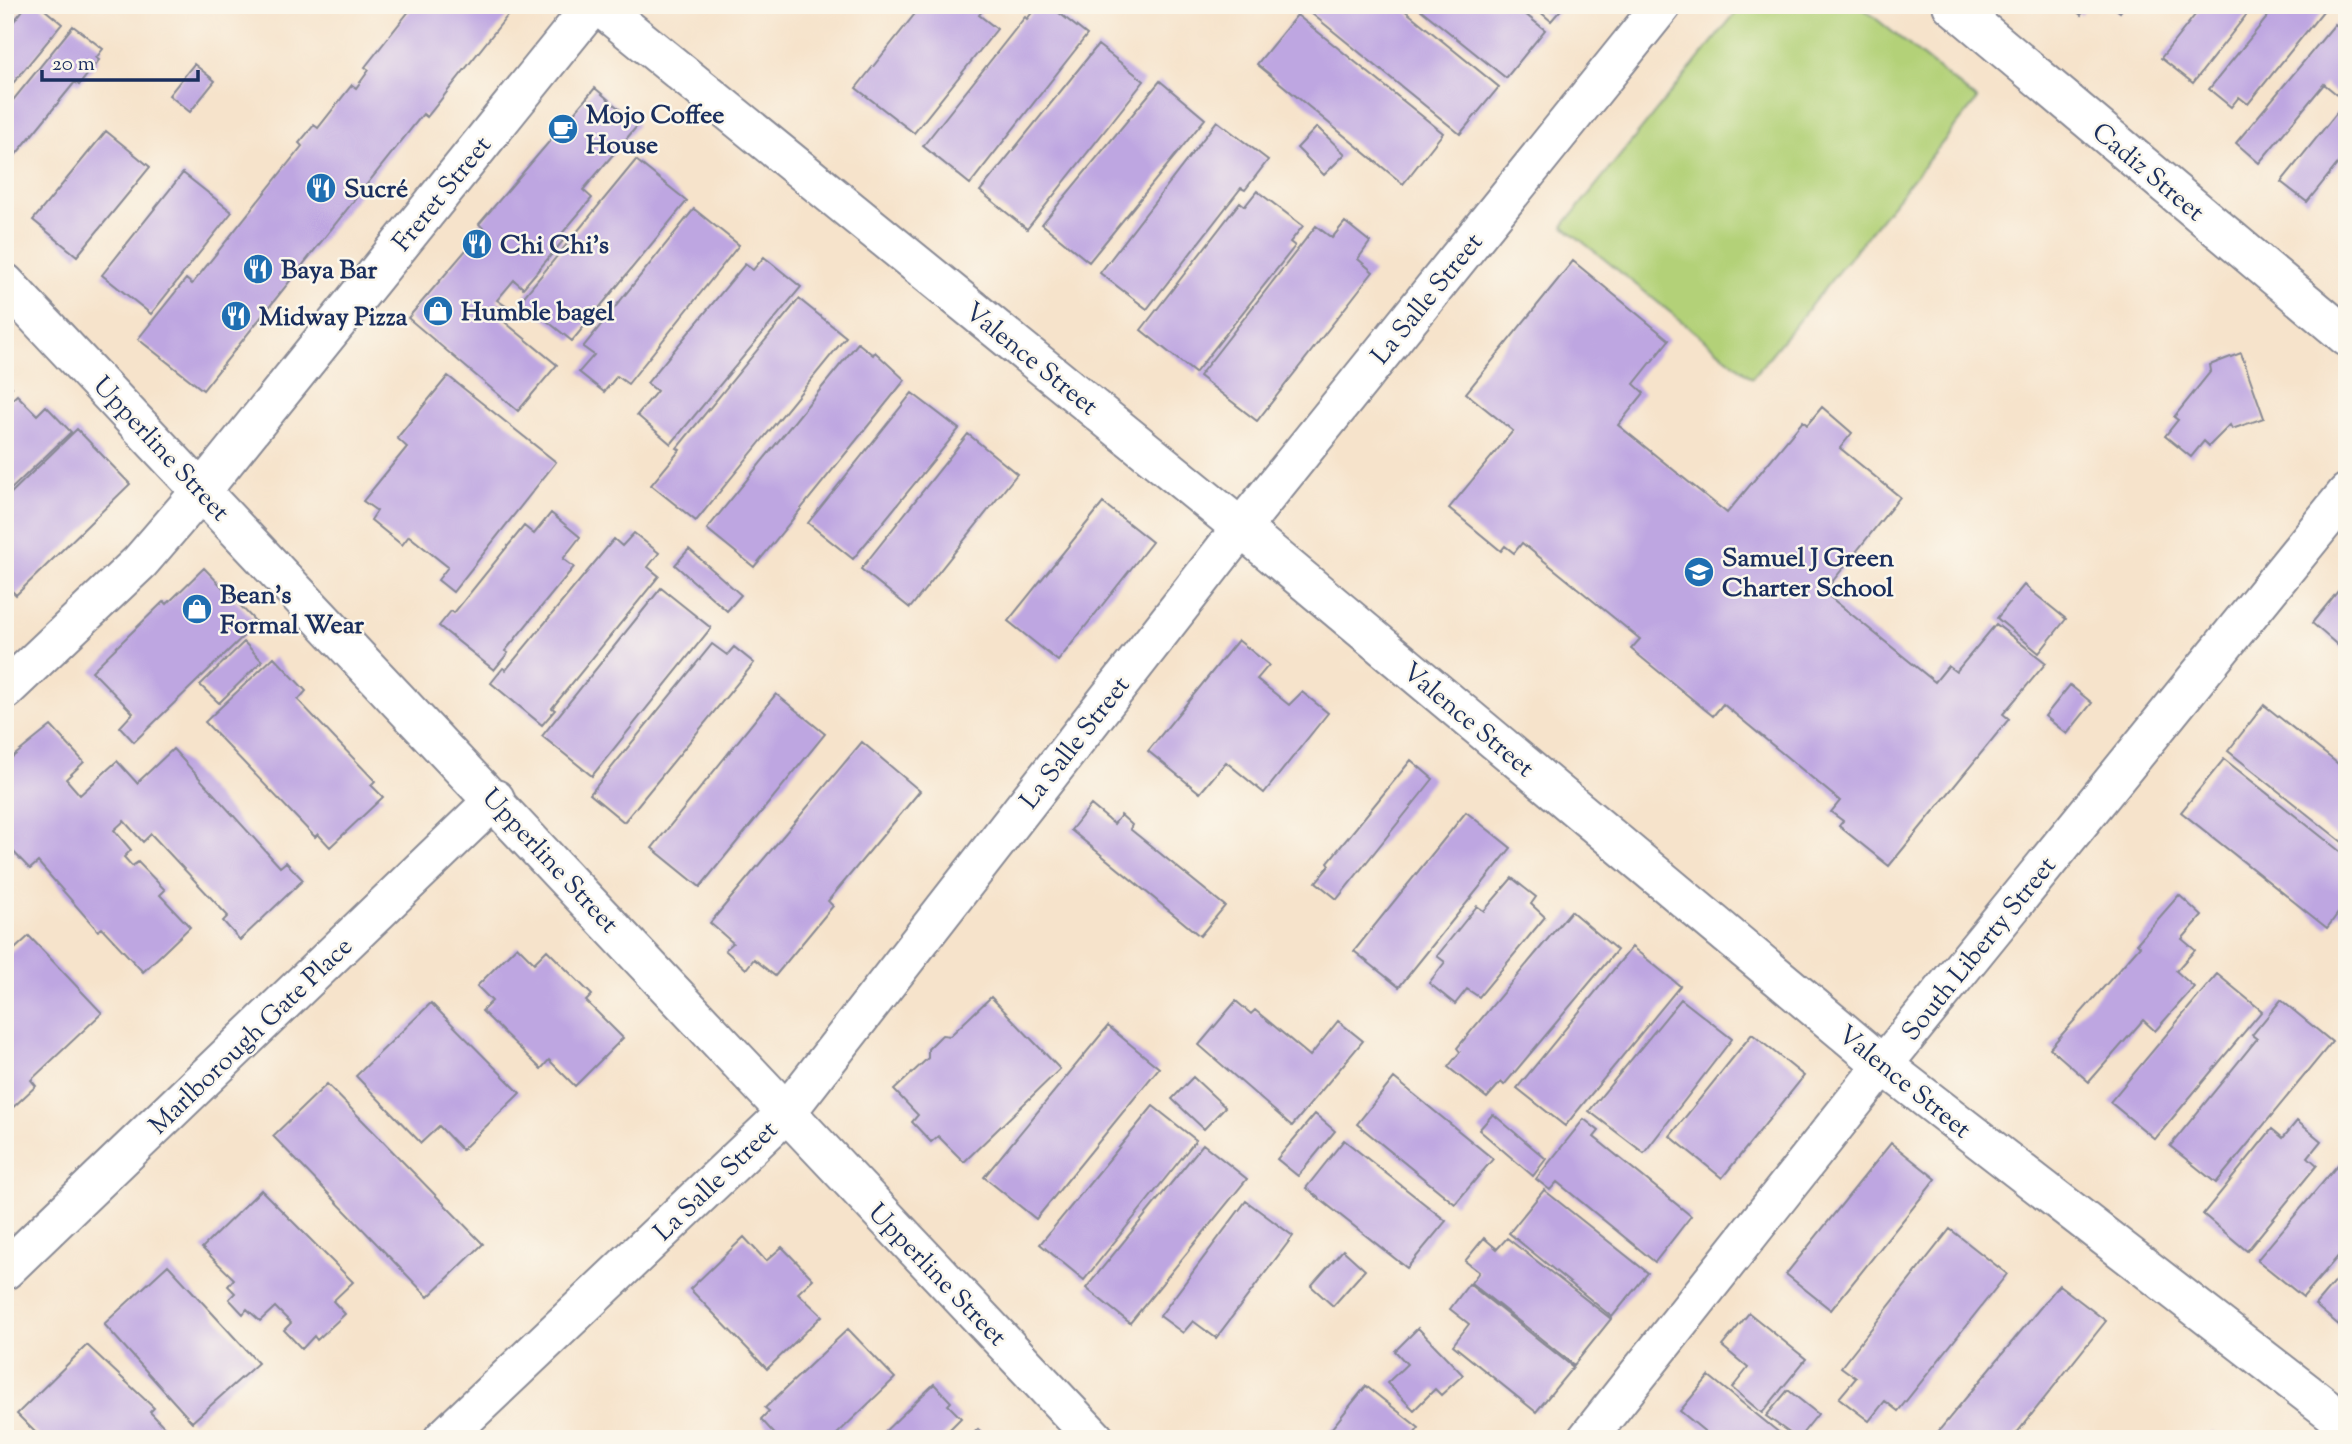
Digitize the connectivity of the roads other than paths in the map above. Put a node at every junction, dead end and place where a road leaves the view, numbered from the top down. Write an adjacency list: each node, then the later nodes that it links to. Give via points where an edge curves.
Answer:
1 (595, 5): 6 (street, Freret Street); 8 (street, Valence Street)
2 (1662, 5): 8 (street, La Salle Street)
3 (1952, 5): 5 (street, Cadiz Street)
4 (5, 283): 6 (street, Upperline Street)
5 (2347, 337)
6 (202, 490): 9 (street, Freret Street, via 140,562); 10 (street, Upperline Street)
7 (2347, 493): 11 (street, South Liberty Street)
8 (1241, 528): 11 (street, Valence Street); 12 (street, La Salle Street)
9 (5, 690)
10 (495, 799): 12 (street, Upperline Street); 13 (street, Marlborough Gate Place)
11 (1883, 1065): 14 (street, Valence Street); 17 (street, South Liberty Street)
12 (785, 1114): 15 (street, La Salle Street); 16 (street, Upperline Street)
13 (5, 1270)
14 (2347, 1424)
15 (443, 1439)
16 (1095, 1439)
17 (1587, 1439)

